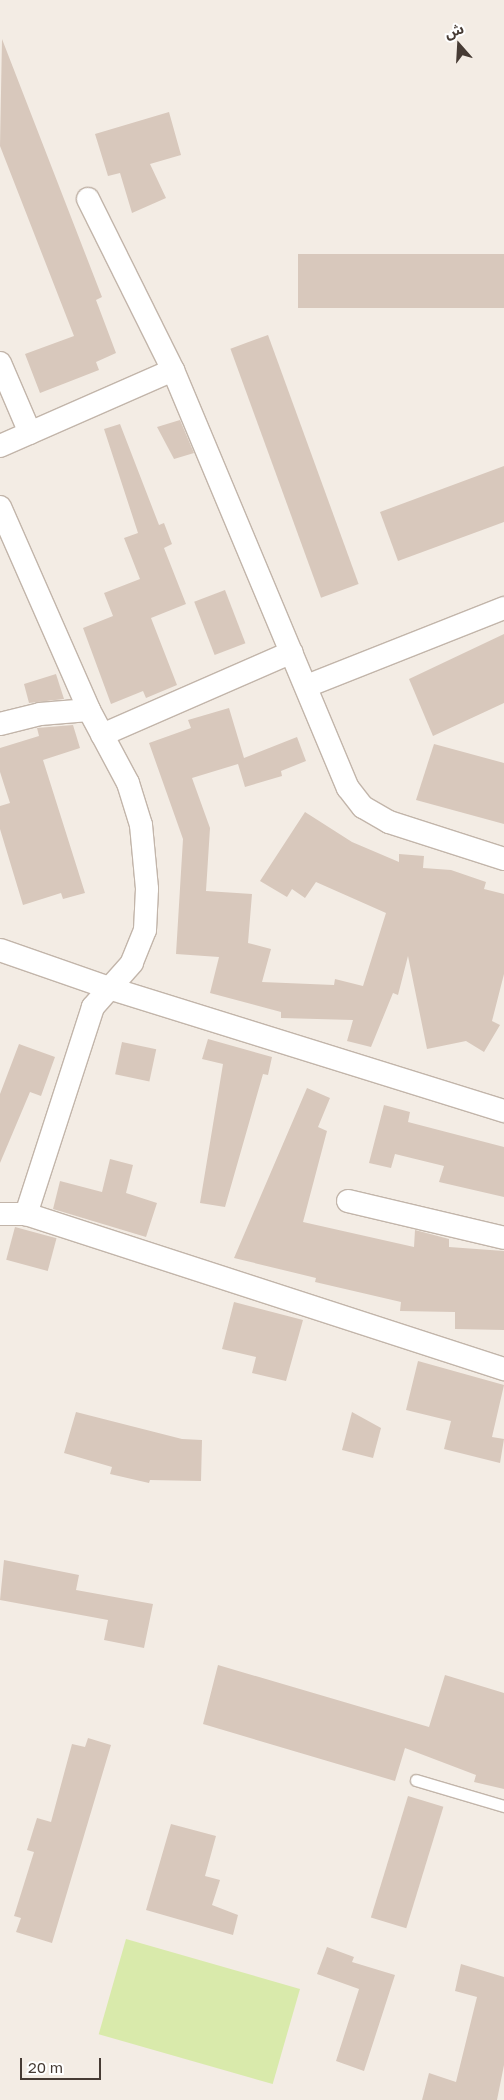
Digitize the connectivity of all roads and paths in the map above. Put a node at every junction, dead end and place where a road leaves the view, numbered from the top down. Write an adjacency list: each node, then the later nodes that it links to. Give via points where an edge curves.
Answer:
1 (88, 199): 3 (street)
2 (0, 363): 4 (street)
3 (173, 370): 4 (street); 8 (street)
4 (30, 433): 5 (street)
5 (0, 446)
6 (2, 517): 10 (street)
7 (504, 608): 9 (street)
8 (292, 652): 9 (street); 12 (street)
9 (306, 686): 13 (street, via 348,788 363,807 389,822)
10 (89, 710): 11 (street, via 40,714); 12 (street)
11 (0, 724)
12 (102, 735): 15 (street, via 128,783 141,826 147,890 145,930 132,963)
13 (504, 859)
14 (0, 950): 15 (street)
15 (112, 989): 16 (street); 19 (street, via 93,1006)
16 (504, 1110)
17 (348, 1201): 20 (street)
18 (0, 1214): 19 (street)
19 (26, 1214): 21 (street)
20 (504, 1238)
21 (503, 1366)
22 (416, 1780): 23 (lane)
23 (504, 1806)

